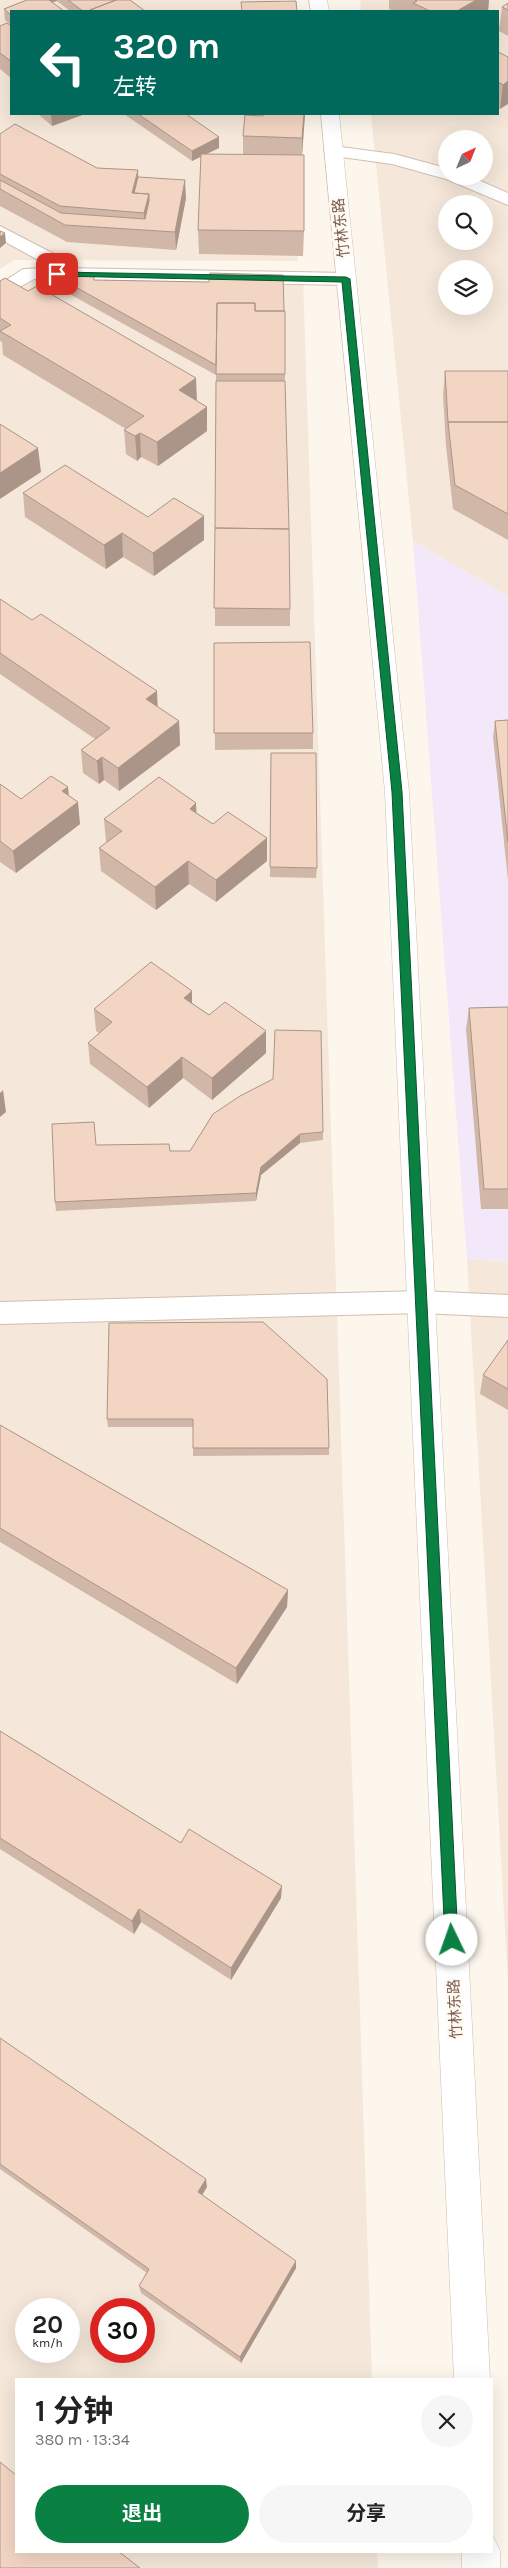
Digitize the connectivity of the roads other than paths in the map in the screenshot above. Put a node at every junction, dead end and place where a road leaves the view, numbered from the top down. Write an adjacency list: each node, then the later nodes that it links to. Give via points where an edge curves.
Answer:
1 (330, 115): 2 (street, 竹林东路)
2 (333, 151): 3 (lane, via 394,159); 8 (street, 竹林东路)
3 (438, 172)
4 (474, 185): 5 (lane)
5 (508, 200)
6 (0, 232): 7 (lane, via 49,259)
7 (57, 274): 8 (lane); 9 (lane, via 30,274)
8 (346, 279): 10 (street, 竹林东路, via 397,792)
9 (0, 292)
10 (421, 1302): 11 (lane); 12 (lane); 13 (street, 竹林东路)
11 (508, 1306)
12 (0, 1313)
13 (472, 2378)
14 (481, 2553): 15 (street)
15 (481, 2568)

